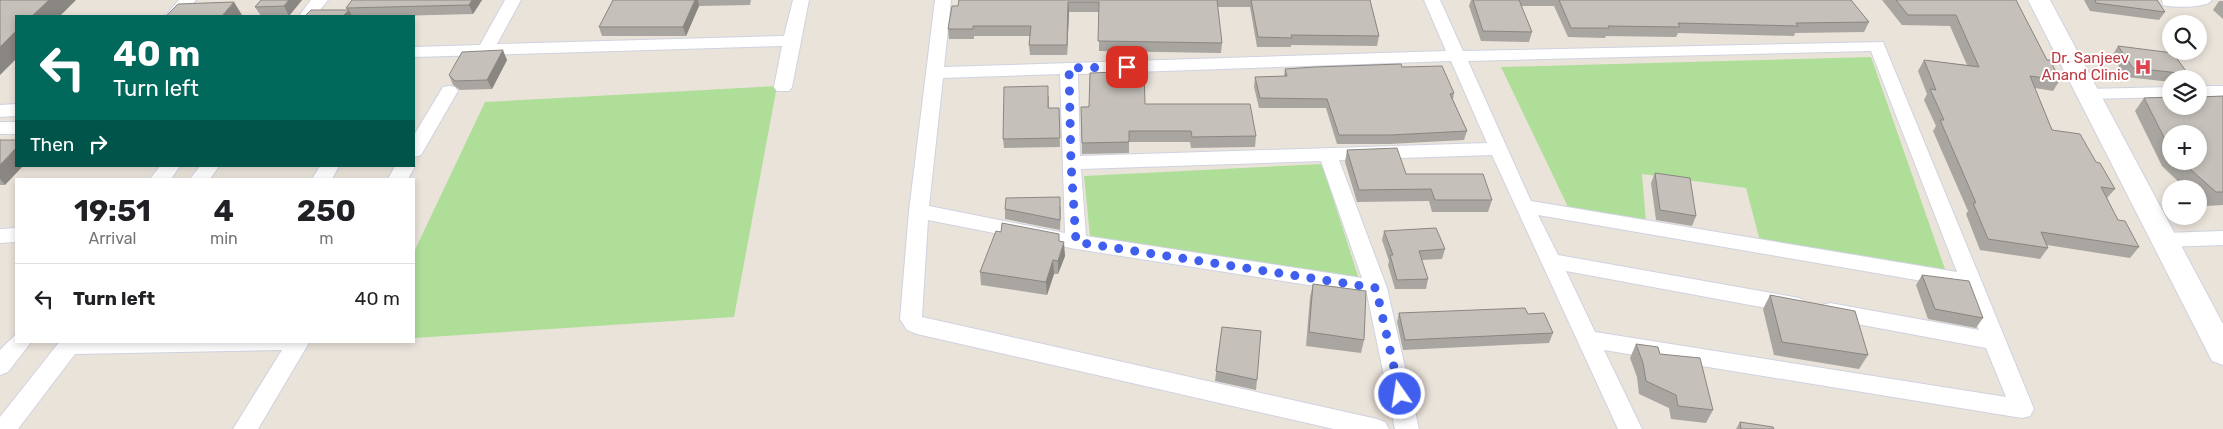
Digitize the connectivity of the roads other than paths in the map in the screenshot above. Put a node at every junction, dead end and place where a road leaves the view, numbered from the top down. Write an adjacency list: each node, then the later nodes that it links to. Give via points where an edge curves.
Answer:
1 (188, 0): 10 (street)
2 (320, 0): 11 (street)
3 (513, 0): 13 (street)
4 (800, 0): 12 (street)
5 (942, 0): 17 (street)
6 (1432, 0): 15 (street)
7 (2039, 0): 23 (street)
8 (2204, 0): 9 (street)
9 (2169, 2)
10 (174, 15)
11 (308, 15)
12 (791, 42): 13 (street); 18 (street)
13 (486, 50): 14 (street)
14 (415, 52)
15 (1458, 56): 16 (street); 30 (street); 47 (street, via 1877,46)
16 (1069, 68): 17 (street); 32 (street)
17 (934, 73): 40 (street)
18 (783, 87)
19 (2223, 90): 21 (street)
20 (449, 91): 26 (street)
21 (2207, 91)
22 (2162, 92): 23 (street)
23 (2088, 94): 44 (street)
24 (15, 110): 25 (street)
25 (0, 111)
26 (421, 126): 29 (street)
27 (0, 128): 28 (street)
28 (15, 128)
29 (415, 147)
30 (1498, 149): 31 (street); 39 (street)
31 (1328, 155): 32 (street); 48 (street)
32 (1071, 163): 45 (street)
33 (170, 167): 36 (street)
34 (209, 167): 37 (street)
35 (329, 167): 38 (street)
36 (161, 178)
37 (201, 178)
38 (323, 178)
39 (1524, 206): 46 (street); 47 (street)
40 (919, 211): 45 (street); 59 (street, via 911,319 915,324)
41 (15, 235): 42 (street)
42 (0, 236)
43 (2223, 238): 44 (street)
44 (2164, 240): 55 (street)
45 (1076, 242): 48 (street)
46 (1550, 261): 49 (street); 50 (street)
47 (1971, 282): 50 (street)
48 (1376, 288): 60 (street)
49 (1587, 340): 50 (street, via 2022,409); 61 (street)
50 (1995, 341)
51 (19, 343): 56 (street)
52 (143, 343): 54 (street)
53 (298, 343): 58 (street)
54 (71, 344): 57 (street)
55 (2223, 353)
56 (0, 366)
57 (4, 426)
58 (245, 429)
59 (1377, 429)
60 (1408, 429)
61 (1630, 429)

